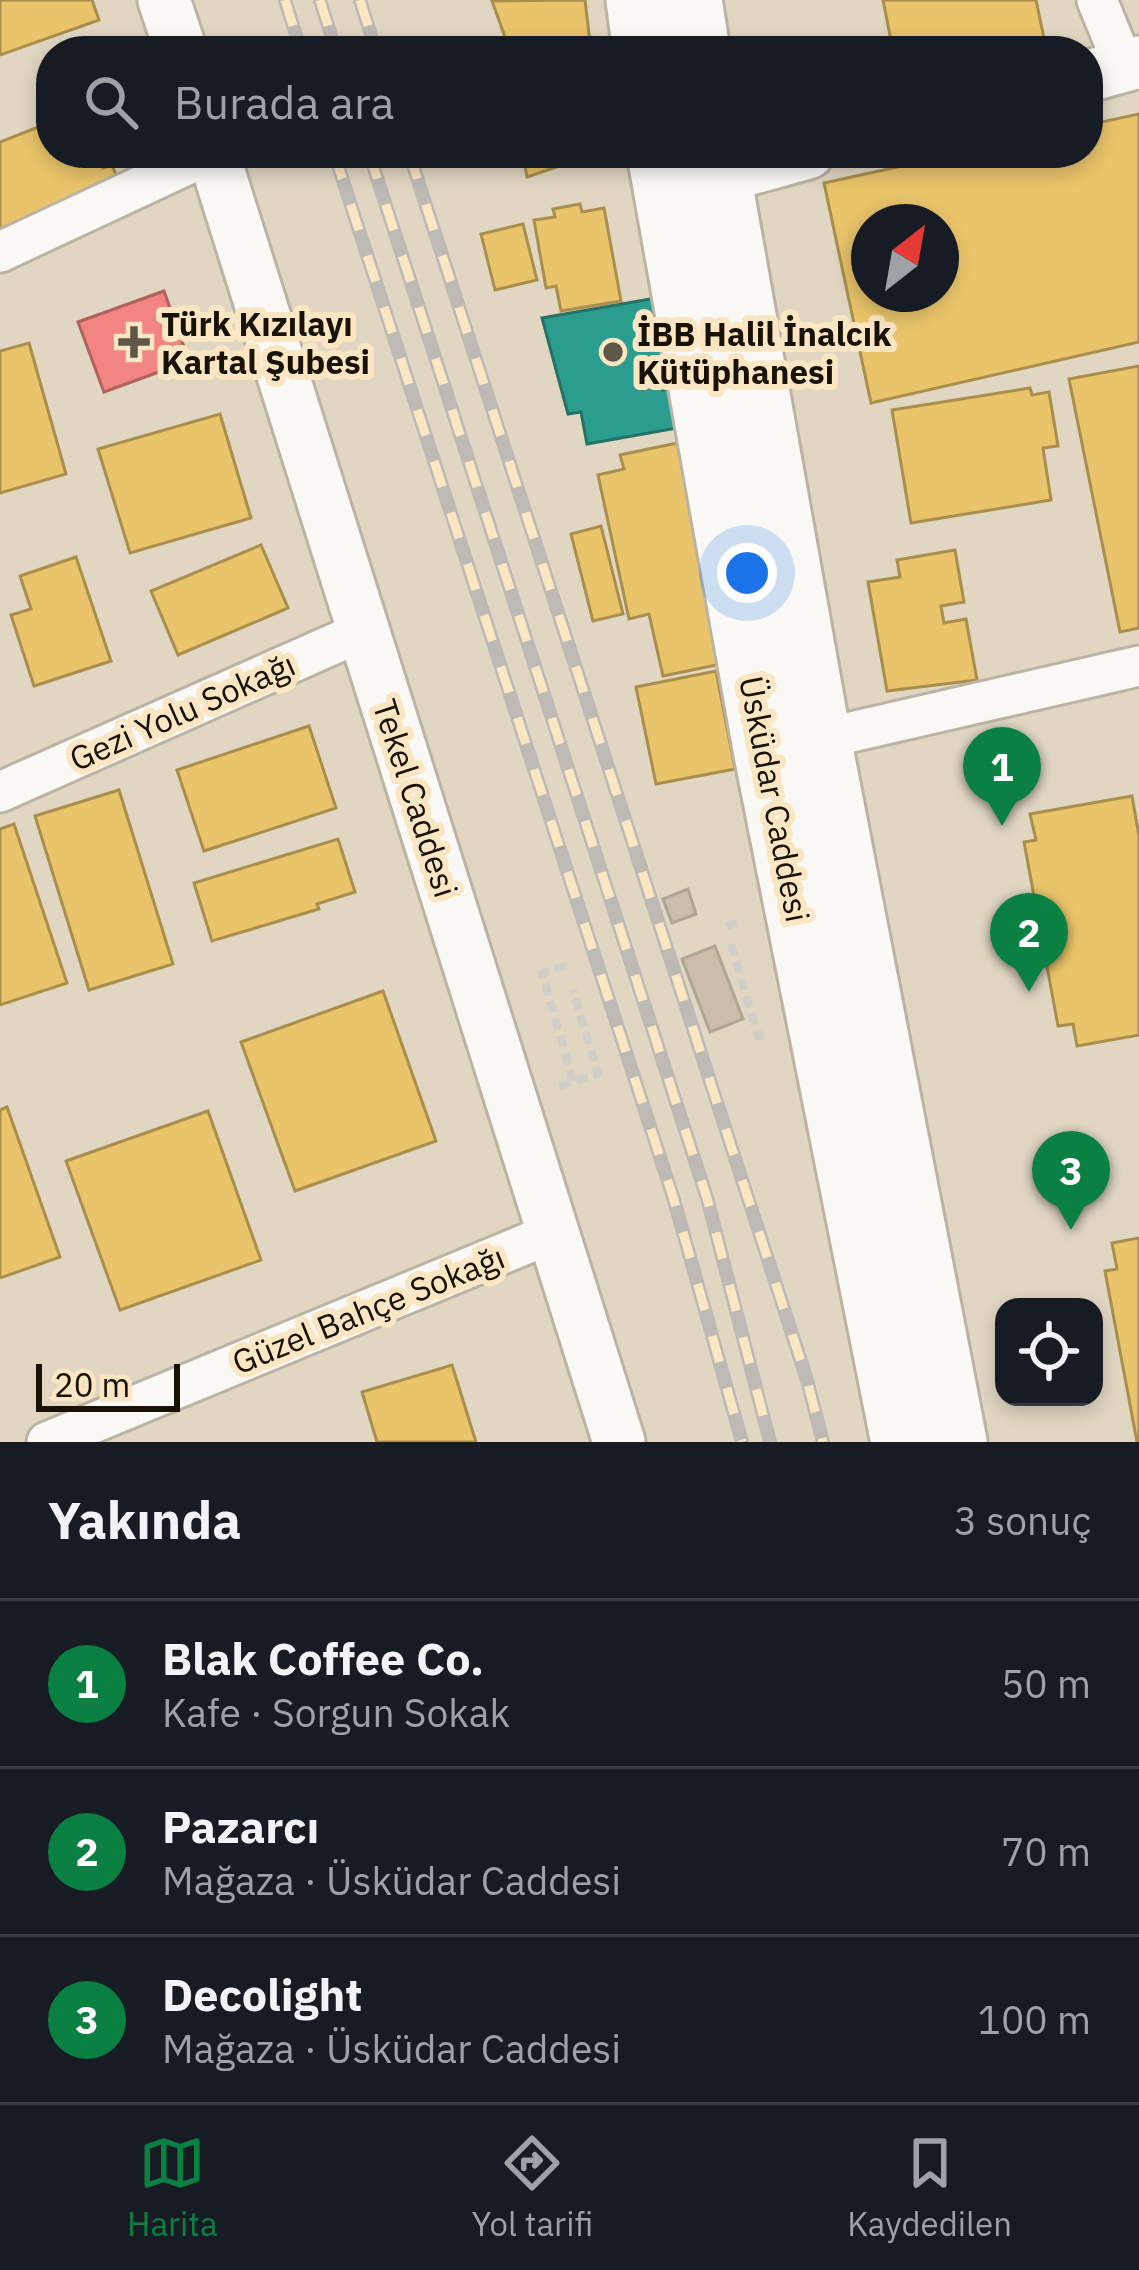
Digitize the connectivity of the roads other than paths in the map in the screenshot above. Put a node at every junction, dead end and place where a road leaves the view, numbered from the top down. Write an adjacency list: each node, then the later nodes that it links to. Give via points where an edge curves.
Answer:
1 (164, 0): 5 (street)
2 (638, 0): 6 (main road)
3 (690, 0): 7 (main road)
4 (1097, 0): 8 (street)
5 (176, 36)
6 (643, 36)
7 (696, 36)
8 (1117, 68)
9 (180, 168): 12 (street)
10 (217, 168): 13 (street, Tekel Caddesi)
11 (690, 169): 15 (main road, Üsküdar Caddesi)
12 (0, 252)
13 (363, 631): 16 (street, Gezi Yolu Sokağı); 17 (street, Tekel Caddesi)
14 (1139, 666): 15 (street)
15 (792, 746): 20 (main road, Üsküdar Caddesi); 21 (main road, Üsküdar Caddesi)
16 (0, 792)
17 (555, 1232): 18 (street, Güzel Bahçe Sokağı); 19 (street, Tekel Caddesi)
18 (47, 1442)
19 (620, 1442)
20 (903, 1442)
21 (955, 1442)

